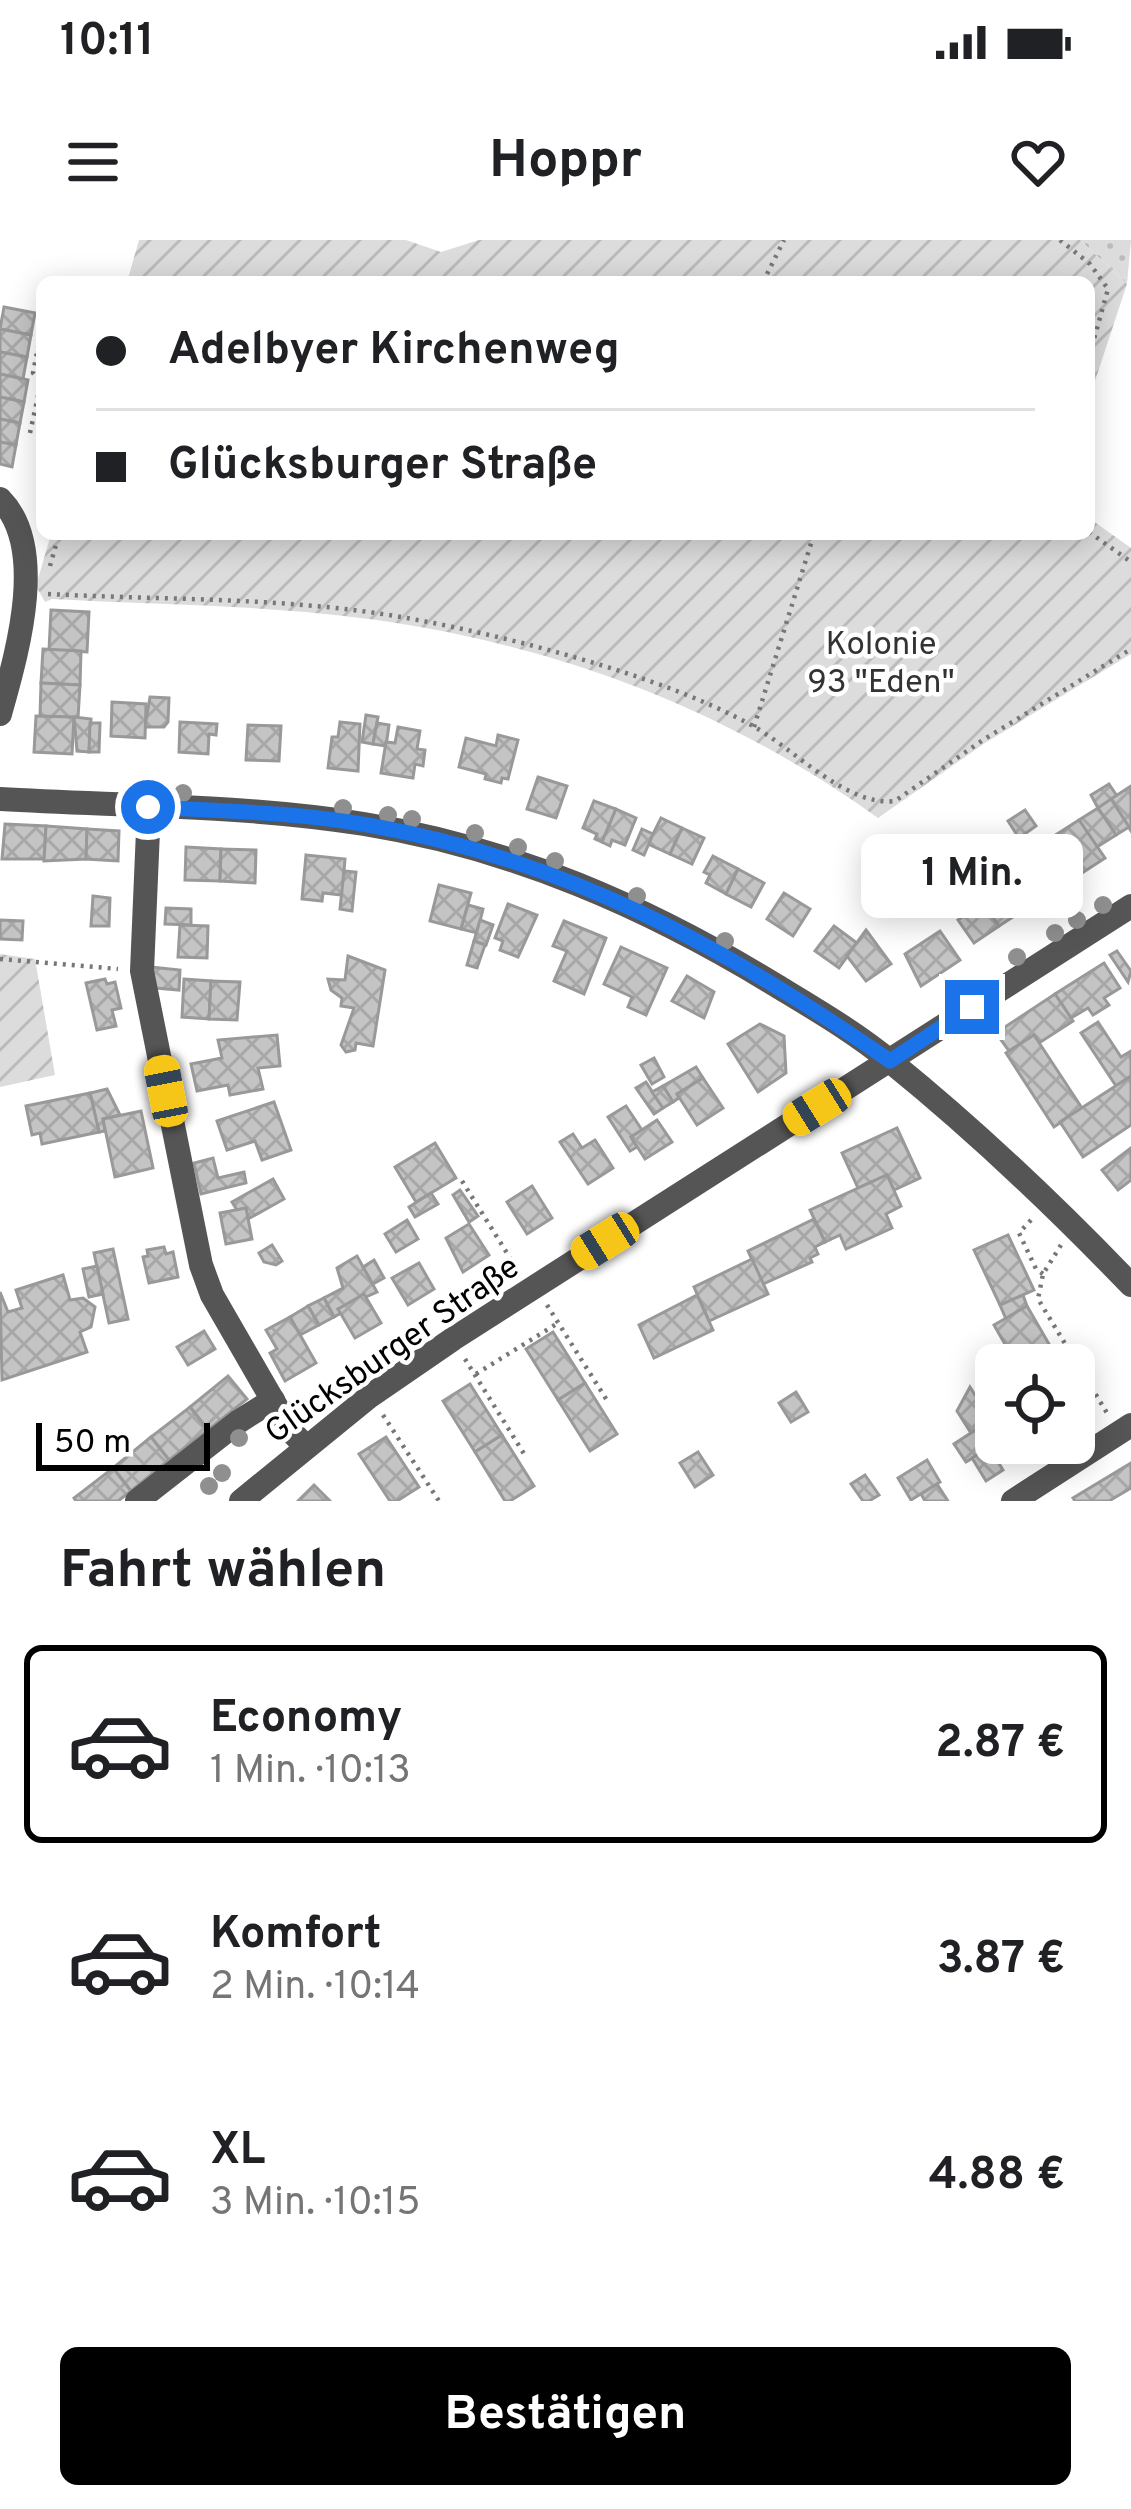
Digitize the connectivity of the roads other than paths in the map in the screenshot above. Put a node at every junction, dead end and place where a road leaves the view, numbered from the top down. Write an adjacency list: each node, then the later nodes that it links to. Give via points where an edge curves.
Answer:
1 (0, 499): 2 (street, via 15,518 25,601)
2 (0, 714)
3 (0, 800): 4 (street)
4 (148, 807): 6 (street, via 330,819 504,855 650,914); 8 (street, via 142,971 201,1265)
5 (1131, 906): 6 (street, Glücksburger Straße)
6 (890, 1061): 7 (street); 10 (street, Glücksburger Straße, via 452,1339)
7 (1131, 1285)
8 (273, 1400): 10 (street); 11 (street, Glücksburger Straße)
9 (1125, 1429): 13 (street)
10 (305, 1446): 12 (street, Glücksburger Straße)
11 (137, 1501)
12 (241, 1501)
13 (1013, 1501)

